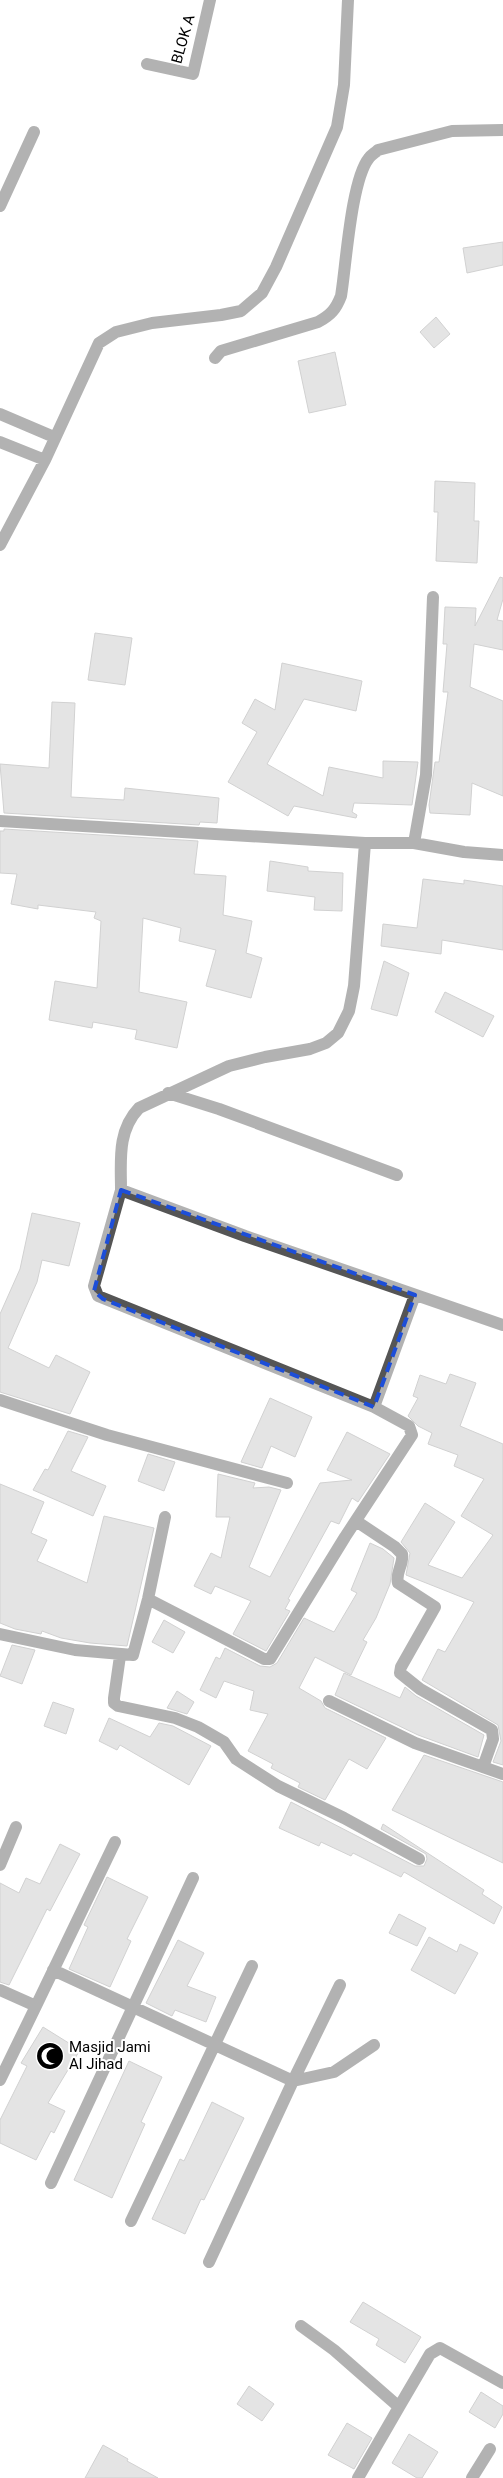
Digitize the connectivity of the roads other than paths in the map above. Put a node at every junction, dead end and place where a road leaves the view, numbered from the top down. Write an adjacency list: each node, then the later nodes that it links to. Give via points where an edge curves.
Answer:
1 (210, 0): 3 (street, BLOK A, via 192,74)
2 (348, 0): 9 (street, via 344,85 337,127 262,293 241,311 152,323 116,332 99,343)
3 (147, 64)
4 (503, 130): 7 (street, via 452,131 378,150 365,165 356,196 341,296 336,310 318,322 221,351)
5 (34, 132): 6 (street)
6 (0, 206)
7 (214, 358)
8 (0, 414): 9 (street)
9 (54, 437): 11 (street)
10 (0, 442): 11 (street)
11 (45, 460): 12 (street)
12 (0, 544)
13 (433, 597): 16 (street, via 426,775)
14 (0, 821): 15 (street)
15 (365, 843): 16 (street); 18 (street, via 354,986 349,1011 338,1032 326,1043 310,1050 229,1066)
16 (414, 843): 17 (street)
17 (503, 855)
18 (168, 1093): 19 (street); 20 (street, via 139,1108 127,1124 122,1146)
19 (396, 1175)
20 (121, 1190): 21 (street); 24 (street, via 94,1286 98,1296)
21 (415, 1295): 22 (street); 24 (street)
22 (503, 1325)
23 (0, 1400): 25 (street, via 107,1435)
24 (374, 1407): 27 (street, via 409,1426 412,1435)
25 (287, 1483)
26 (165, 1517): 28 (street)
27 (356, 1521): 28 (street, via 270,1659 264,1660); 32 (street, via 402,1554 398,1583 435,1607 400,1673 420,1689 492,1730 493,1739)
28 (148, 1599): 30 (street, via 135,1653 131,1657)
29 (0, 1634): 30 (street)
30 (120, 1656): 36 (street, via 114,1698 118,1706 175,1718 198,1727 224,1742 236,1759 278,1786)
31 (329, 1702): 32 (street, via 415,1743)
32 (483, 1767): 33 (street)
33 (503, 1774)
34 (16, 1827): 37 (street)
35 (114, 1842): 40 (street)
36 (419, 1859)
37 (0, 1865)
38 (193, 1878): 44 (street)
39 (252, 1966): 45 (street)
40 (53, 1970): 43 (street); 44 (street)
41 (340, 1985): 48 (street)
42 (0, 1990): 43 (street)
43 (36, 2006): 47 (street)
44 (133, 2006): 45 (street); 49 (street)
45 (216, 2045): 48 (street); 50 (street)
46 (374, 2045): 48 (street, via 334,2072)
47 (0, 2080)
48 (293, 2081): 51 (street)
49 (51, 2183)
50 (131, 2222)
51 (208, 2262)
52 (301, 2326): 54 (street)
53 (503, 2382): 54 (street, via 440,2348 430,2354)
54 (399, 2406): 56 (street)
55 (490, 2449): 57 (street)
56 (358, 2478)
57 (472, 2478)

